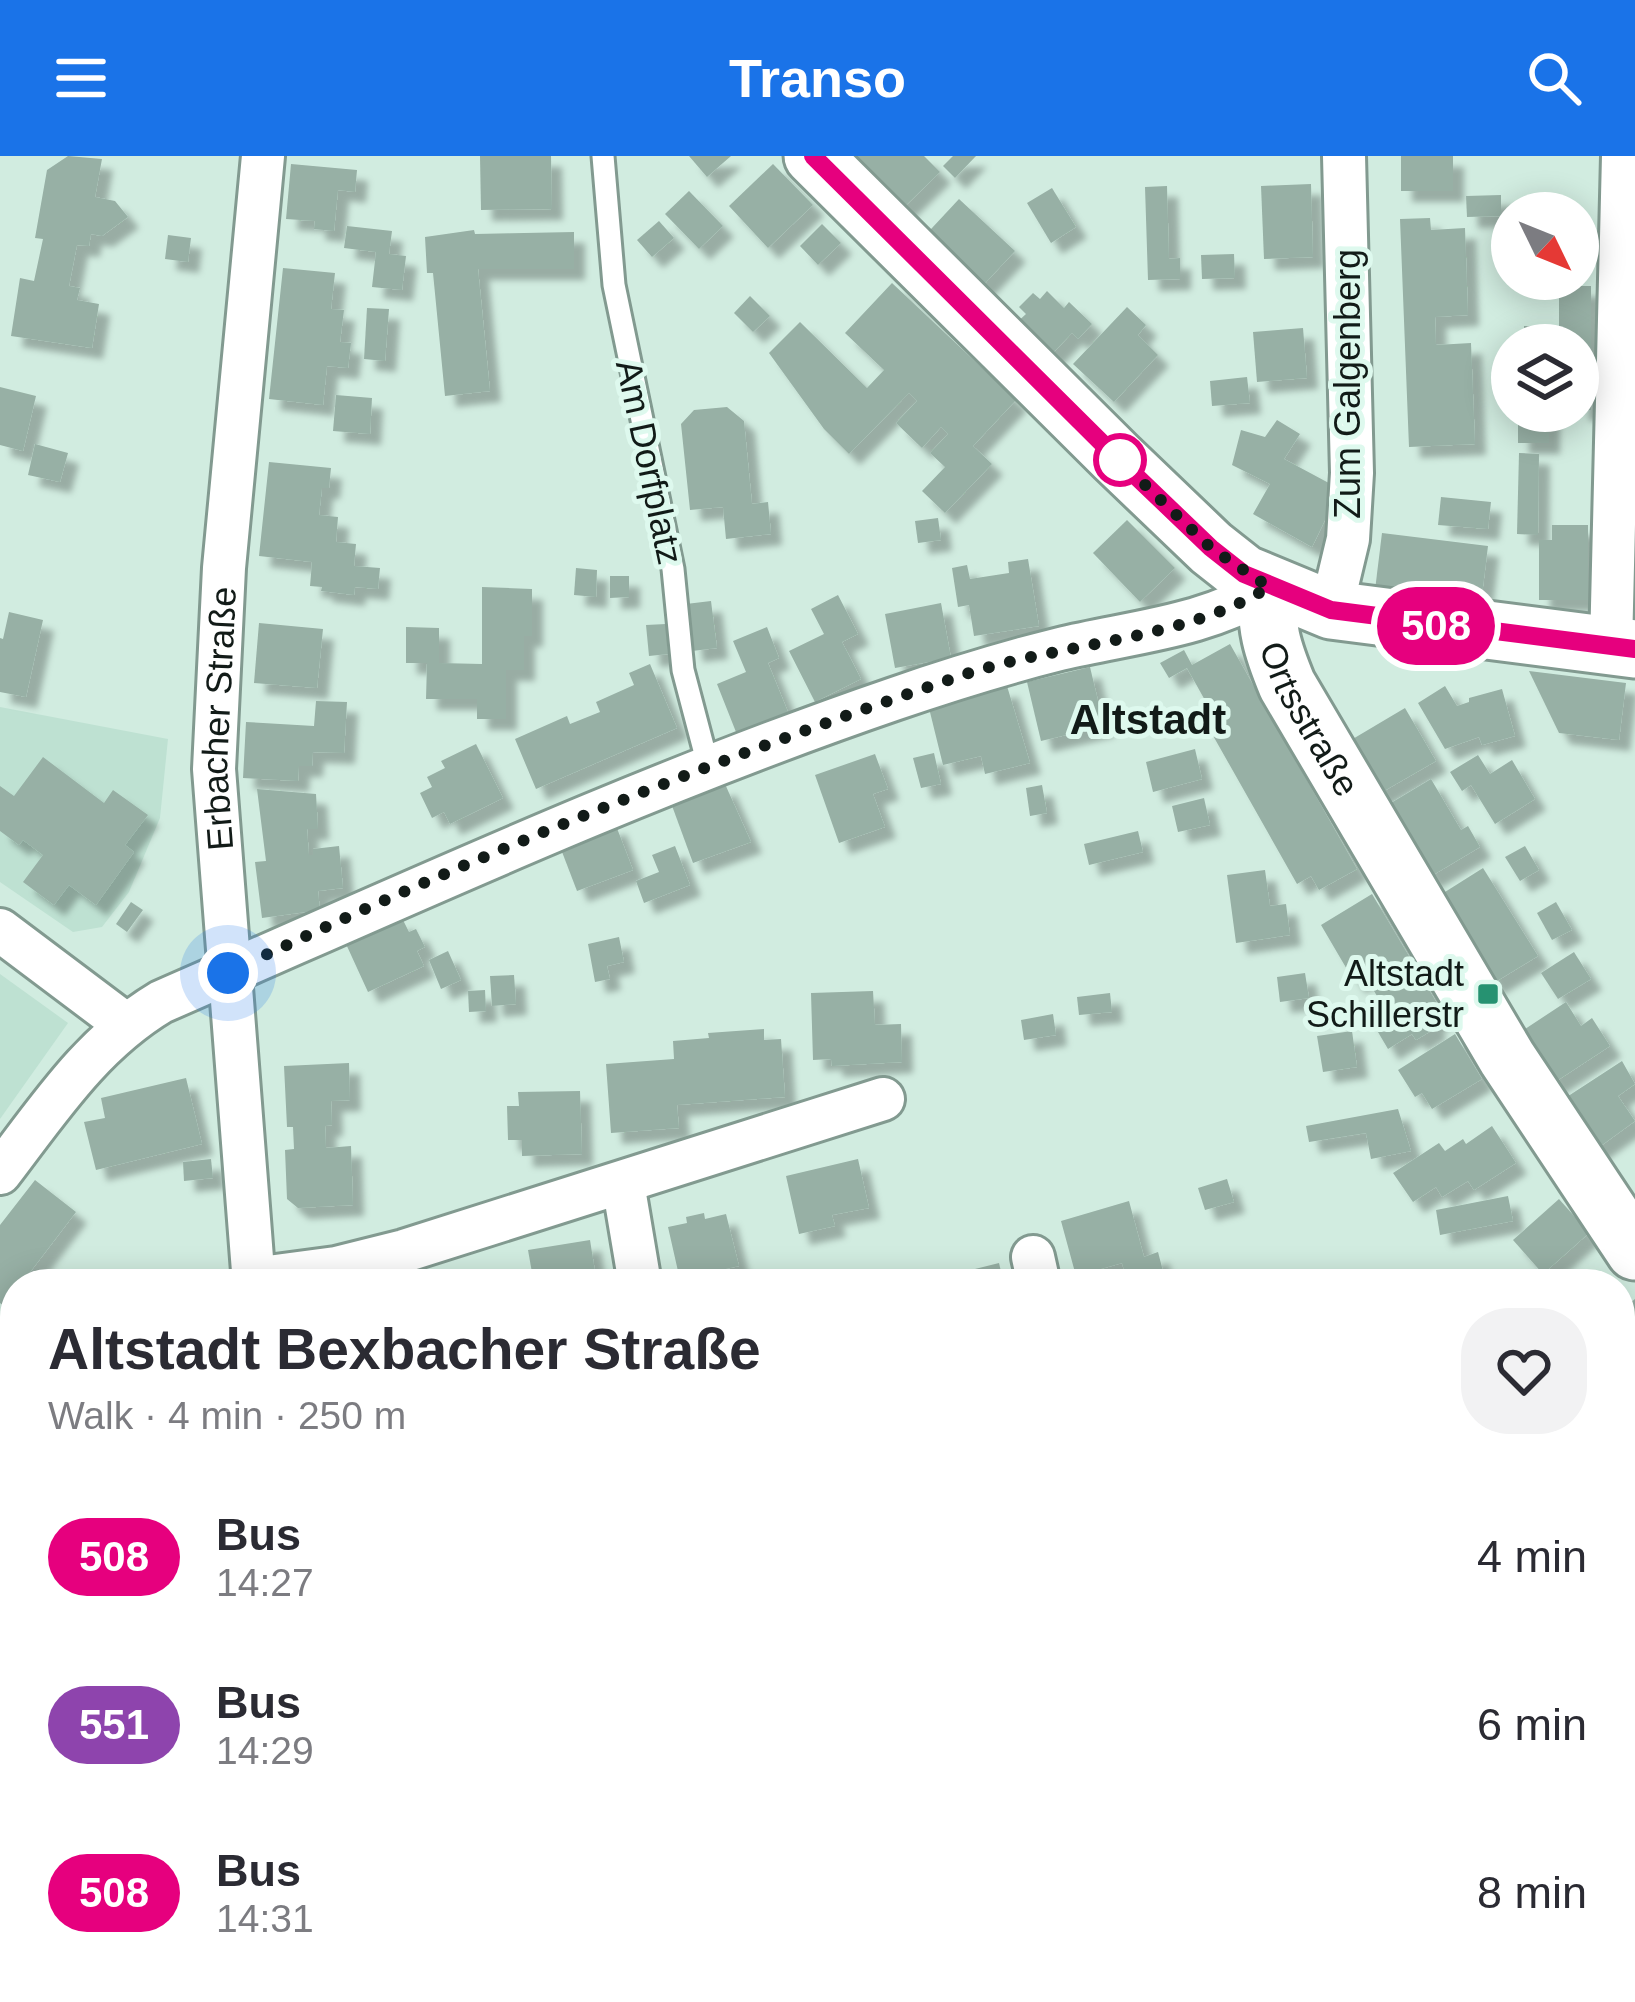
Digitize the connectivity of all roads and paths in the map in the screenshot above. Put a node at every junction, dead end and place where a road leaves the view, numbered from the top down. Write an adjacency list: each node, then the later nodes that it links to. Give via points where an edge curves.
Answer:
1 (262, 156): 11 (street, Erbacher Straße, via 214,769)
2 (603, 156): 9 (lane, Am Dorfplatz, via 614,285 673,569 683,670)
3 (813, 156): 6 (main road, Ortsstraße, via 1195,533)
4 (1344, 156): 7 (street, Zum Galgenberg, via 1352,473 1348,539)
5 (1623, 156): 8 (street)
6 (1269, 587): 7 (main road); 9 (street, via 1199,619 970,673); 16 (main road, Ortsstraße, via 1270,646 1287,685 1507,1058)
7 (1331, 610): 8 (main road)
8 (1623, 648)
9 (708, 765): 11 (street)
10 (0, 930): 12 (street)
11 (228, 973): 12 (street); 17 (street, Erbacher Straße)
12 (125, 1024): 14 (street, via 80,1068)
13 (883, 1099): 15 (street)
14 (0, 1174)
15 (623, 1183): 18 (street); 19 (street)
16 (1635, 1251)
17 (253, 1269)
18 (329, 1269)
19 (637, 1269)

